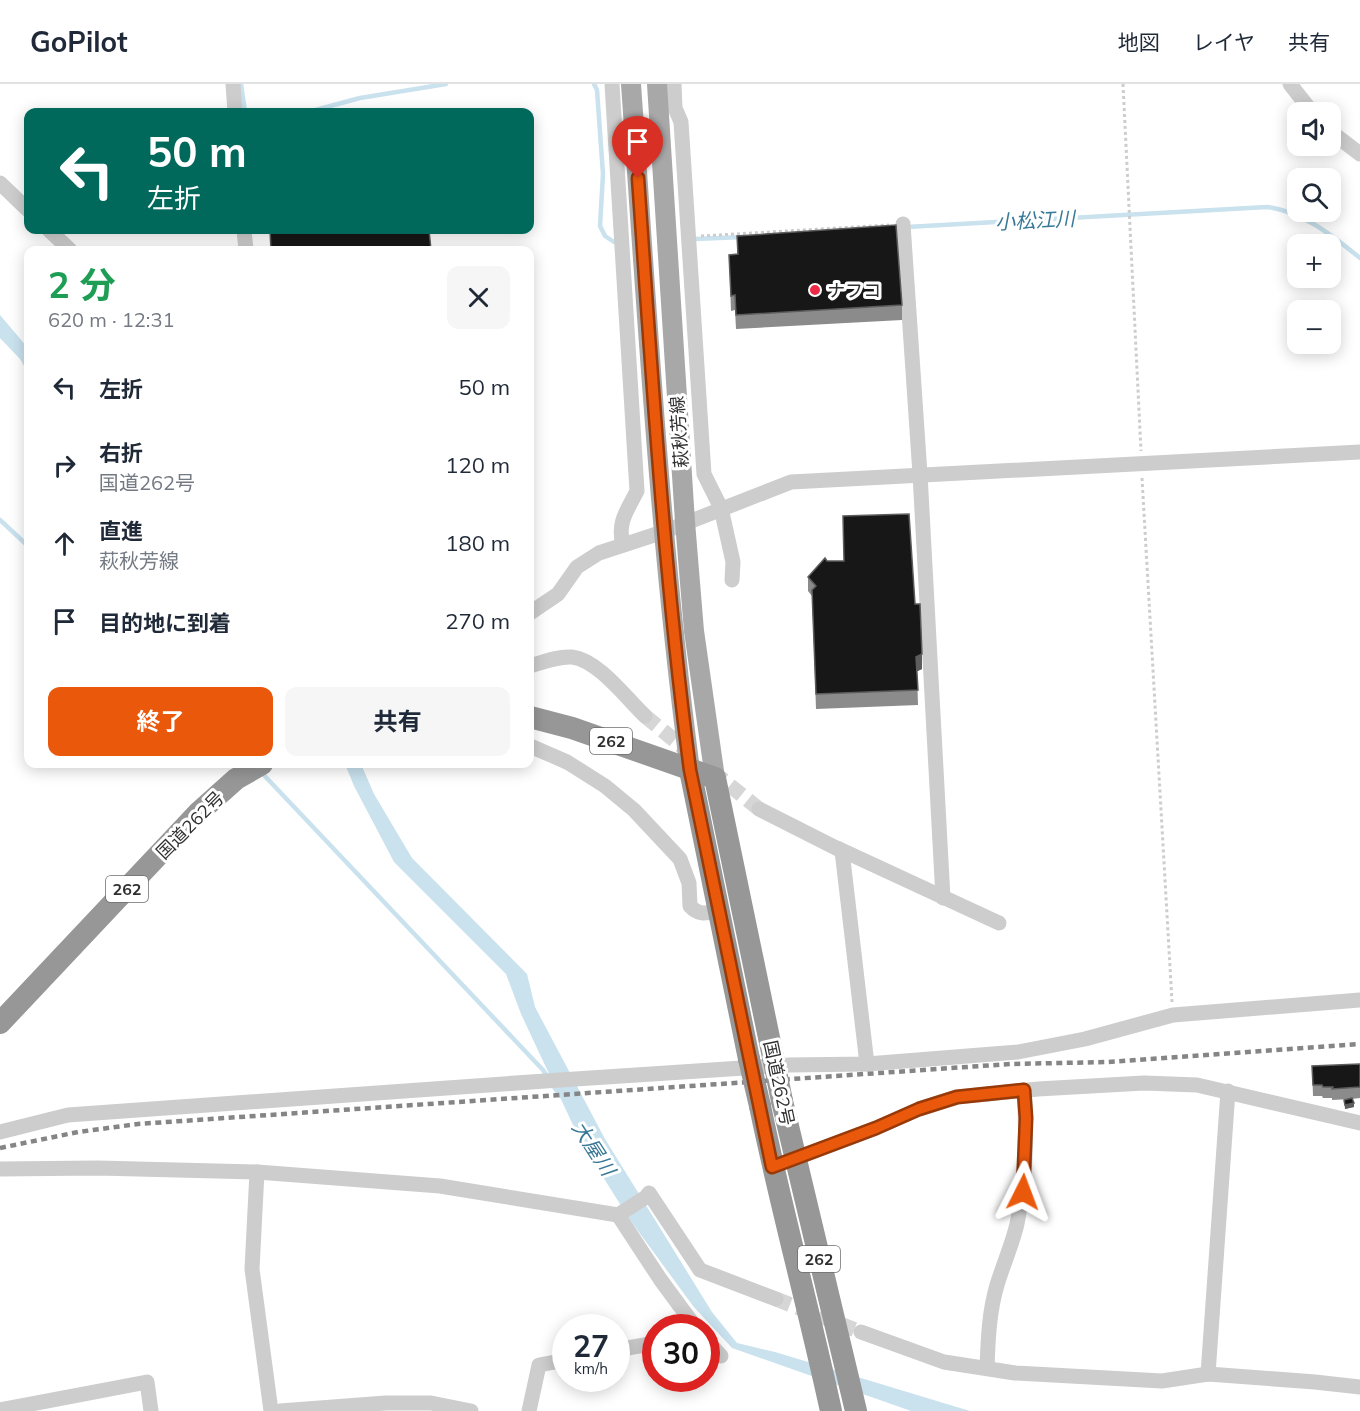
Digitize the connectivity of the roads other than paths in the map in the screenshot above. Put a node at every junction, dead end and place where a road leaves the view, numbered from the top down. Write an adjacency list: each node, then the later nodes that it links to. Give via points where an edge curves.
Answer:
1 (233, 84): 8 (street)
2 (612, 84): 21 (street, via 637,491 621,523)
3 (631, 84): 20 (main road, 萩秋芳線)
4 (657, 84): 19 (main road, 萩秋芳線)
5 (674, 84): 18 (street, via 675,108 681,122 704,474)
6 (1290, 84): 7 (street)
7 (1304, 102)
8 (235, 108)
9 (1341, 139): 10 (street)
10 (1360, 154)
11 (0, 183): 12 (street)
12 (24, 206)
13 (903, 224): 17 (street)
14 (53, 234): 15 (street)
15 (66, 246)
16 (1360, 452): 17 (street)
17 (920, 474): 18 (street, via 791,482); 33 (street)
18 (721, 508): 19 (street); 22 (street, via 733,562)
19 (685, 522): 20 (street); 30 (main road, 萩秋芳線, via 694,631)
20 (663, 532): 21 (street); 29 (main road, 萩秋芳線)
21 (623, 545): 23 (street, via 599,553 577,567 558,594)
22 (732, 580)
23 (534, 610)
24 (534, 665): 25 (street, via 571,657 586,661)
25 (645, 716)
26 (534, 718): 29 (highway, 262)
27 (534, 748): 34 (street, via 567,762 634,810 680,859 689,883 690,906 695,912)
28 (255, 768): 37 (highway, 国道262号 / 262, via 236,779 198,813)
29 (690, 770): 30 (highway, 262); 34 (highway, 国道262号 / 262)
30 (715, 778): 43 (highway, 国道262号 / 262, bridge)
31 (759, 809): 32 (street)
32 (837, 848): 33 (street); 38 (street, via 842,851)
33 (943, 898): 35 (street)
34 (719, 911): 44 (highway, 国道262号 / 262, bridge)
35 (999, 923)
36 (1360, 1000): 38 (street, via 1173,1015 1018,1052)
37 (0, 1023)
38 (867, 1064): 42 (street, via 569,1079 68,1115)
39 (1024, 1090): 40 (street, via 1144,1083 1197,1085); 43 (street, via 957,1097); 52 (street, via 1023,1192 1017,1226 996,1287 989,1322)
40 (1228, 1092): 41 (street); 53 (street)
41 (1360, 1122)
42 (0, 1132)
43 (795, 1159): 44 (street); 56 (highway, 国道262号 / 262)
44 (772, 1167): 55 (highway, 国道262号 / 262)
45 (0, 1169): 46 (street)
46 (257, 1172): 47 (street, via 440,1186); 59 (street, via 252,1269)
47 (620, 1214): 48 (street, via 649,1193 700,1270); 49 (street)
48 (776, 1299)
49 (686, 1314)
50 (861, 1332): 52 (street, via 944,1362)
51 (552, 1363): 62 (street, via 539,1365)
52 (987, 1368): 53 (street, via 1162,1381)
53 (1208, 1374): 54 (street)
54 (1360, 1388)
55 (830, 1406)
56 (855, 1408)
57 (0, 1410): 58 (street, via 147,1382)
58 (151, 1411)
59 (271, 1411)
60 (280, 1411): 61 (street, via 431,1403)
61 (471, 1411)
62 (529, 1411)

